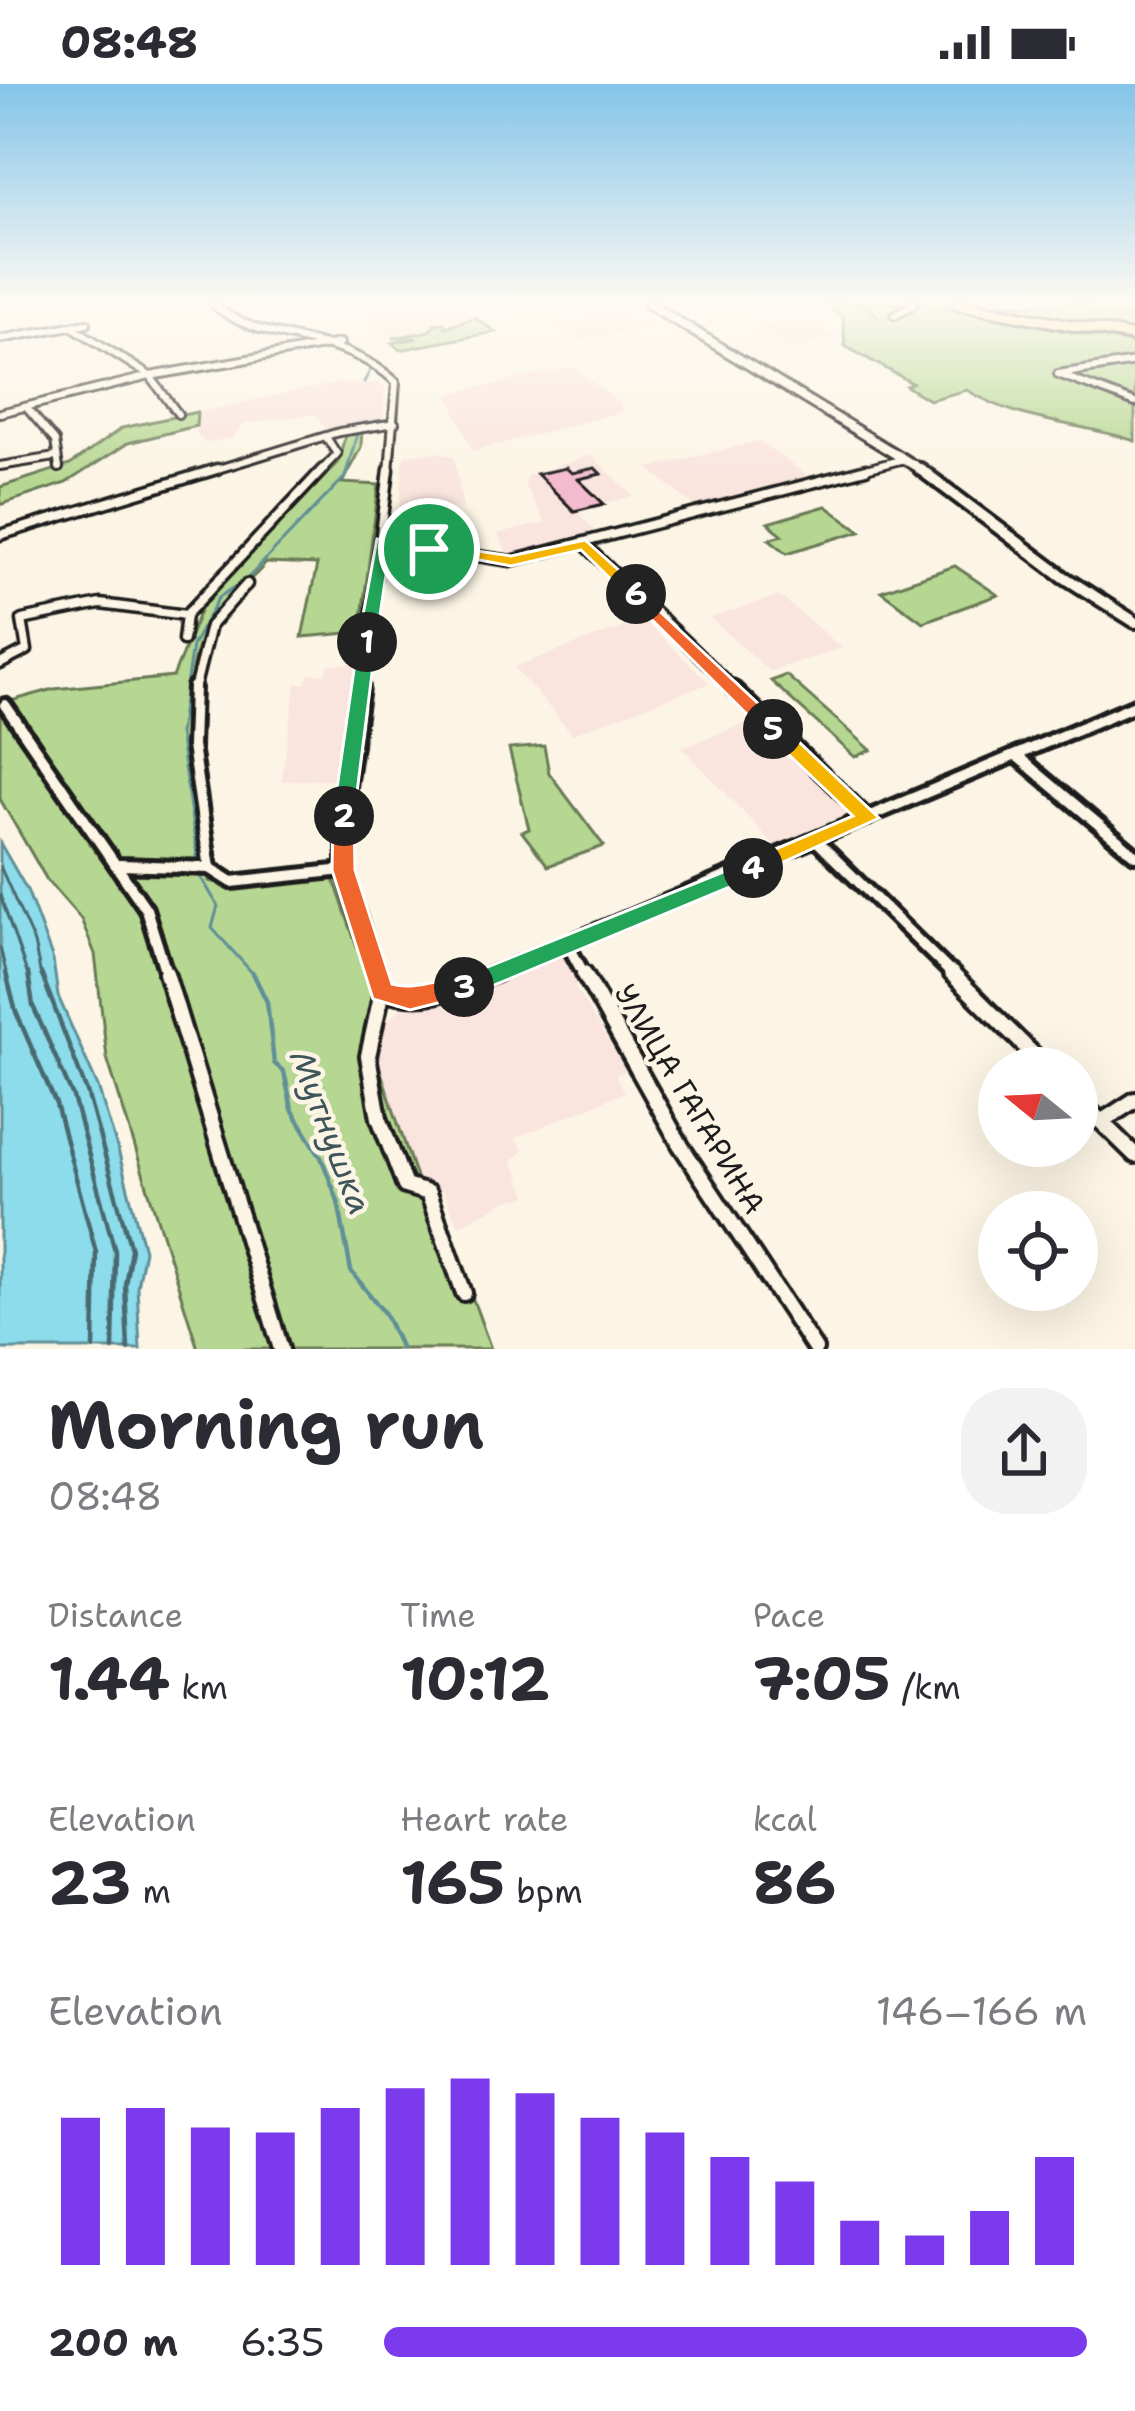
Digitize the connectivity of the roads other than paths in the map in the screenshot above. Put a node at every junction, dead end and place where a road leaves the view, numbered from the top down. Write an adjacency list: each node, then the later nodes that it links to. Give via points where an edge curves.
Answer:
1 (130, 363): 6 (street)
2 (225, 363): 6 (street)
3 (377, 363): 11 (street, via 396,382)
4 (746, 363): 14 (main road)
5 (1128, 363): 7 (street, via 1058,374)
6 (150, 376): 8 (street); 10 (street)
7 (1135, 403)
8 (26, 407): 9 (street); 13 (street, via 55,441)
9 (0, 413)
10 (178, 414)
11 (395, 423): 12 (street); 18 (street)
12 (326, 437): 17 (street); 21 (street, via 337,454)
13 (55, 457): 15 (street); 16 (street)
14 (904, 459): 19 (street); 22 (main road)
15 (0, 466)
16 (59, 468)
17 (0, 535)
18 (383, 542): 19 (street, via 493,561); 33 (street, via 344,816)
19 (585, 545): 28 (street)
20 (247, 584): 32 (street, via 211,622 190,713)
21 (186, 615): 23 (street); 24 (street, via 100,604 22,620 27,650)
22 (1135, 622)
23 (183, 640)
24 (0, 664)
25 (5, 705): 31 (street)
26 (1135, 705): 27 (street)
27 (1016, 756): 28 (street); 30 (street)
28 (868, 818): 29 (street)
29 (817, 841): 34 (street); 36 (street)
30 (1135, 854)
31 (119, 865): 32 (street); 42 (street, via 146,909)
32 (210, 868): 33 (street, via 232,882)
33 (344, 870): 35 (street)
34 (569, 947): 35 (street, via 439,997); 43 (street, УЛИЦА ГАГАРИНА, via 681,1146)
35 (382, 992): 41 (street, via 368,1056 379,1118 405,1186 428,1193)
36 (1026, 1047)
37 (1135, 1100): 39 (street)
38 (1098, 1119): 39 (street)
39 (1101, 1122): 40 (street)
40 (1135, 1155)
41 (464, 1293)
42 (281, 1349)
43 (815, 1349)

